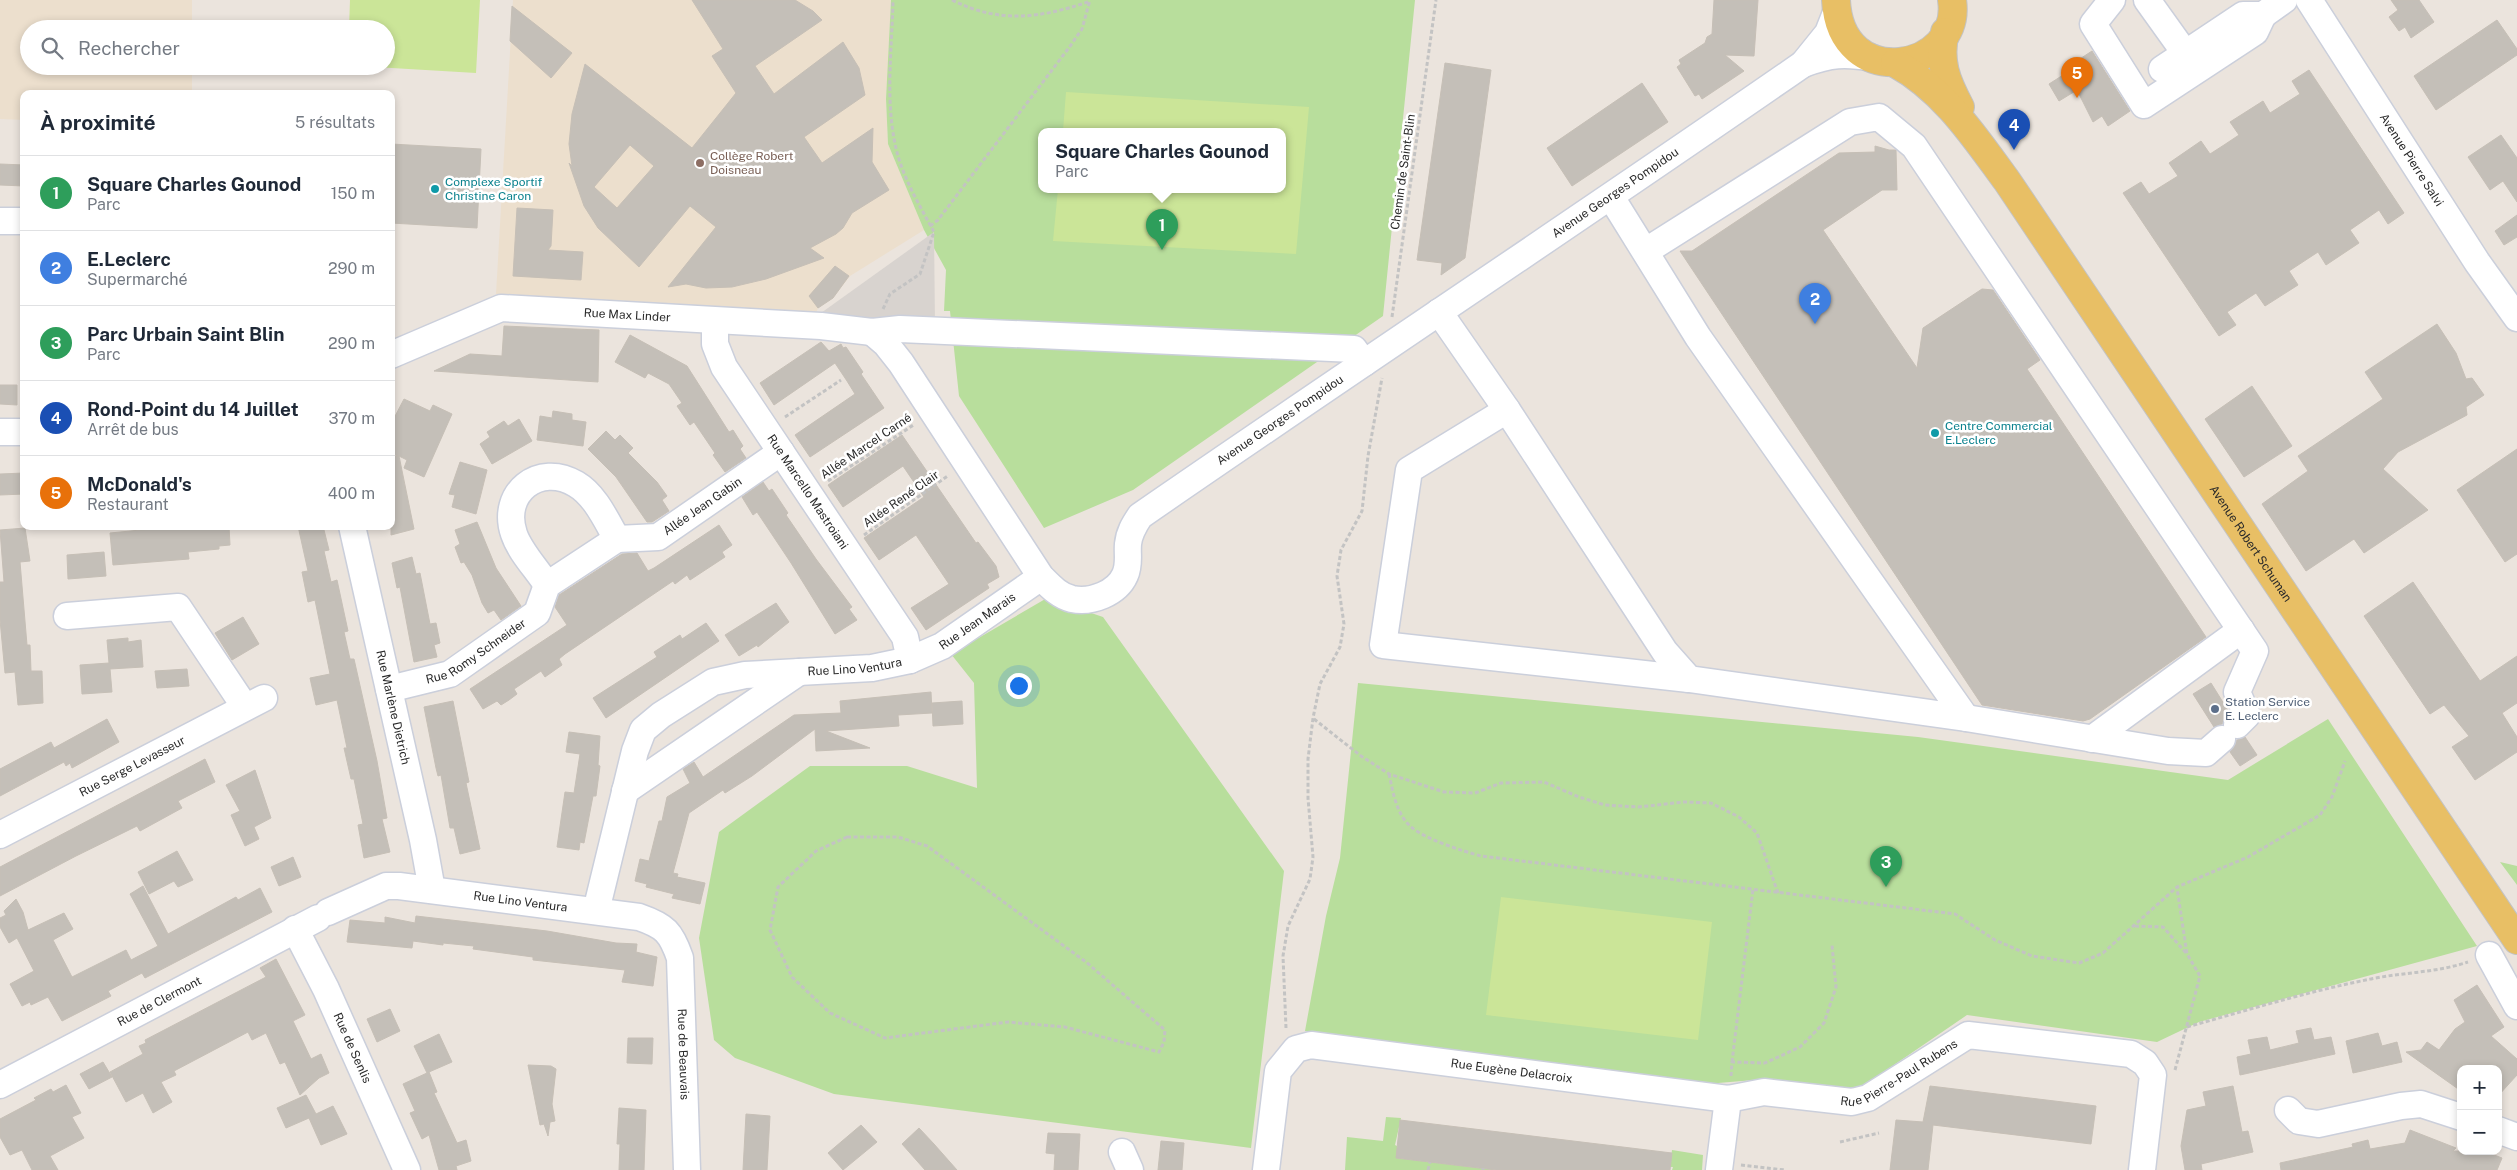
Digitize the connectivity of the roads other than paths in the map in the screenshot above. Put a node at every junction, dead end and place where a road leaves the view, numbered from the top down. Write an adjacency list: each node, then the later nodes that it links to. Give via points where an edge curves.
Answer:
1 (2112, 0): 6 (street, via 2093,24 2144,105 2255,32)
2 (2147, 0): 8 (street)
3 (2309, 0): 18 (street, Avenue Pierre Salvi, via 2477,262)
4 (1953, 1): 7 (main road, Avenue Robert Schuman)
5 (1836, 5): 9 (main road, Avenue Robert Schuman, via 1843,33 1853,46); 10 (street, Avenue Georges Pompidou, via 1828,33)
6 (2274, 7): 8 (street, via 2243,14)
7 (1945, 32): 9 (main road, via 1932,49 1917,58); 12 (main road, Avenue Robert Schuman, via 1941,47 1943,70)
8 (2185, 53): 11 (street)
9 (1884, 61): 10 (street, Avenue Georges Pompidou, via 1828,55); 12 (main road, Avenue Robert Schuman, via 1924,80 1962,120)
10 (1803, 64): 13 (street, Avenue Georges Pompidou)
11 (2162, 69)
12 (1984, 150): 44 (main road, Avenue Robert Schuman)
13 (1611, 197): 16 (street); 17 (street, Avenue Georges Pompidou)
14 (0, 221): 15 (street)
15 (20, 221)
16 (1646, 250): 32 (street, via 1850,122 1879,117 1914,146); 37 (street, via 1698,337)
17 (1439, 312): 22 (street, Avenue Georges Pompidou); 23 (street)
18 (2517, 318)
19 (715, 321): 20 (street, Rue Max Linder); 21 (street, Rue Max Linder, via 501,308); 26 (street, Rue Marcello Mastroiani, via 714,344 724,367)
20 (872, 332): 22 (street, Rue Max Linder, via 900,329 1354,349); 29 (street, Avenue Georges Pompidou, via 886,344)
21 (395, 354)
22 (1364, 363): 29 (street, Avenue Georges Pompidou, via 1140,516 1131,531 1125,576 1113,590 1096,598 1072,599 1056,592)
23 (1508, 410): 35 (street, via 1665,652); 35 (street, via 1409,470 1383,645)
24 (0, 432): 25 (street)
25 (20, 432)
26 (781, 452): 28 (street, Allée Jean Gabin, via 658,537); 33 (street, Rue Marcello Mastroiani, via 905,638)
27 (353, 530): 36 (street, Rue Marlène Dietrich)
28 (617, 539): 30 (street); 30 (street, via 588,493 576,484 544,476 530,482 520,490 515,502 512,517 514,533)
29 (1041, 577): 33 (street, Rue Jean Marais, via 942,646)
30 (547, 585): 36 (street, Rue Romy Schneider, via 537,613 450,674)
31 (66, 616): 40 (street, Rue Serge Levasseur, via 178,607 255,702)
32 (2241, 630): 38 (street); 38 (street, via 2255,651 2237,692 2247,715 2206,753 2168,751)
33 (910, 660): 34 (street, Rue Lino Ventura, via 872,668)
34 (799, 672): 39 (street, Rue Lino Ventura); 39 (street, Rue Lino Ventura, via 745,674 713,682 661,715 643,730)
35 (1688, 679): 37 (street)
36 (389, 689): 41 (street, Rue Marlène Dietrich)
37 (1966, 718): 38 (street)
38 (2092, 739)
39 (625, 791): 42 (street, Rue Lino Ventura)
40 (0, 835)
41 (432, 890): 42 (street, Rue Lino Ventura); 43 (street, Rue Lino Ventura, via 386,886)
42 (596, 911): 55 (street, Rue de Beauvais, via 639,917 661,925 673,940 680,958)
43 (313, 920): 47 (street, Rue de Clermont); 54 (street, Rue de Senlis, via 326,989)
44 (2517, 940)
45 (2489, 955): 46 (street)
46 (2517, 1006)
47 (0, 1085)
48 (1728, 1099): 53 (street); 56 (street, Rue Eugène Delacroix, via 1311,1045 1291,1038 1278,1071); 57 (street, Rue Pierre-Paul Rubens, via 1764,1092 1852,1102 1868,1098 1968,1035 2131,1054 2145,1063 2153,1074)
49 (2288, 1110): 50 (street, via 2299,1121 2318,1124 2421,1104)
50 (2457, 1116)
51 (2502, 1131): 52 (street)
52 (2517, 1137)
53 (1720, 1166)
54 (406, 1170)
55 (687, 1170)
56 (1266, 1170)
57 (2142, 1170)

